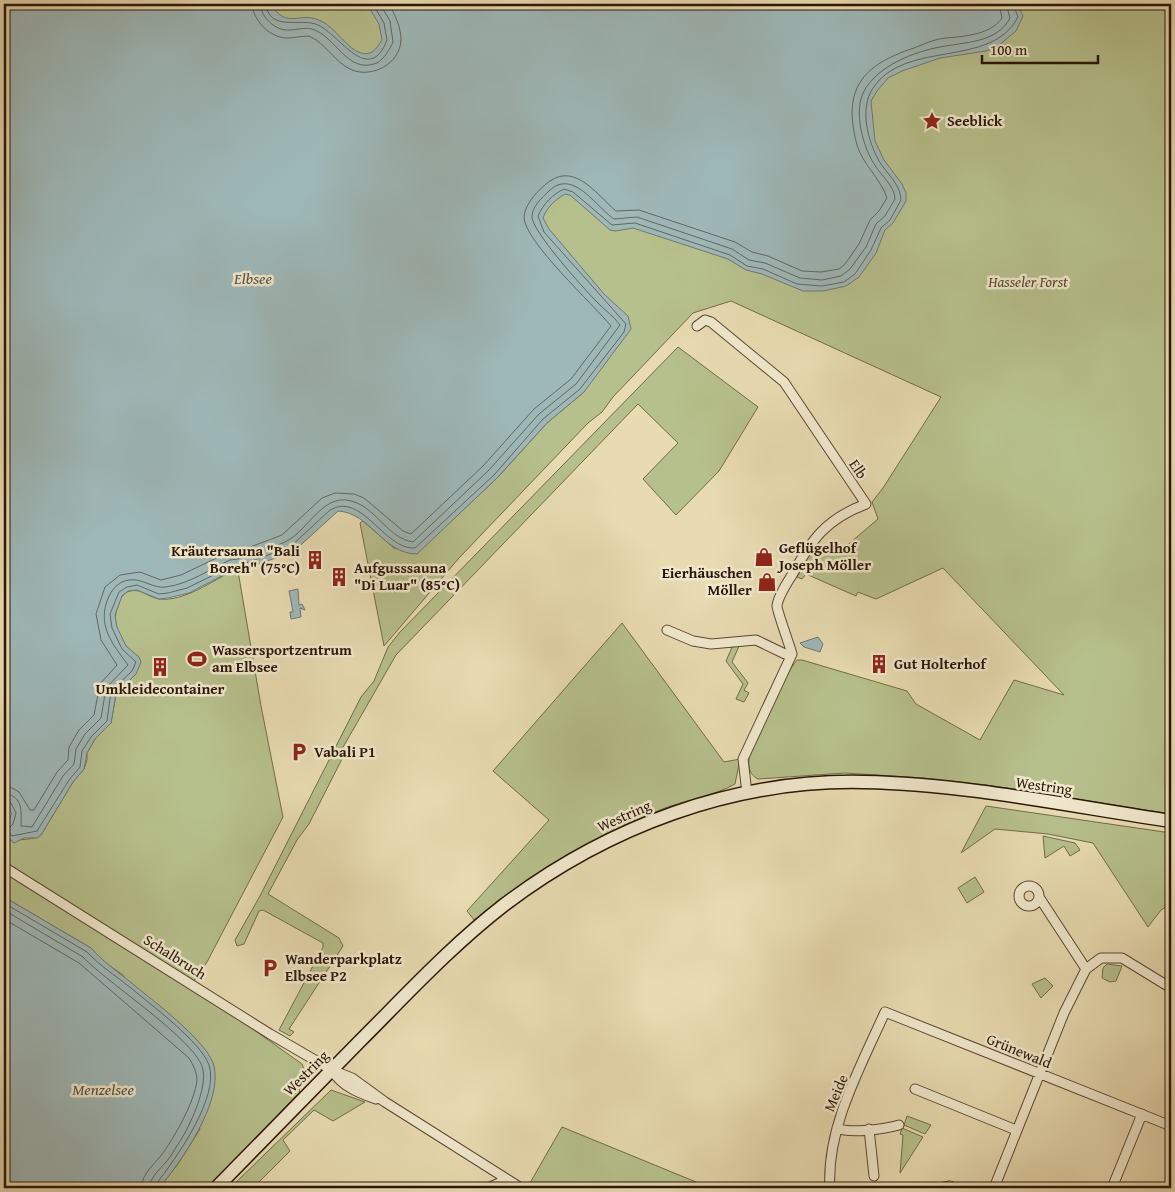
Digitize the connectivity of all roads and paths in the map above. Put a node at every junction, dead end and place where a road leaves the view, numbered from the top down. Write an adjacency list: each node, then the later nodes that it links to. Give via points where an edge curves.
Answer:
1 (697, 326): 3 (street, Elb, via 705,320 711,322 784,382 866,504 851,509 822,529 784,588 777,607)
2 (667, 630): 3 (street, via 693,641 711,644 756,640 785,654)
3 (792, 654): 4 (street, via 743,759)
4 (747, 793): 5 (main road, Westring, via 828,783 938,786); 11 (main road, Westring, via 645,823 540,880 458,944)
5 (1171, 820)
6 (4, 867): 11 (street, Schalbruch)
7 (1039, 898): 8 (street)
8 (1086, 969): 9 (street, via 1101,958 1122,958); 12 (street)
9 (1171, 988)
10 (885, 1012): 12 (street, Grünewald); 17 (street, Meide)
11 (332, 1070): 21 (street, Schalbruch, via 352,1078); 22 (main road, Westring)
12 (1039, 1073): 14 (street, Grünewald); 19 (street)
13 (915, 1088): 19 (street)
14 (1142, 1114): 16 (street, Grünewald); 29 (street)
15 (899, 1125): 18 (street)
16 (1171, 1126)
17 (836, 1128): 18 (street); 25 (street, Meide, via 830,1153)
18 (870, 1129): 20 (street)
19 (1016, 1130): 28 (street)
20 (874, 1176)
21 (500, 1183): 23 (street); 24 (street, Schalbruch)
22 (216, 1188)
23 (488, 1188)
24 (521, 1188)
25 (830, 1188)
26 (939, 1188): 27 (street)
27 (955, 1188)
28 (994, 1188)
29 (1112, 1188)

